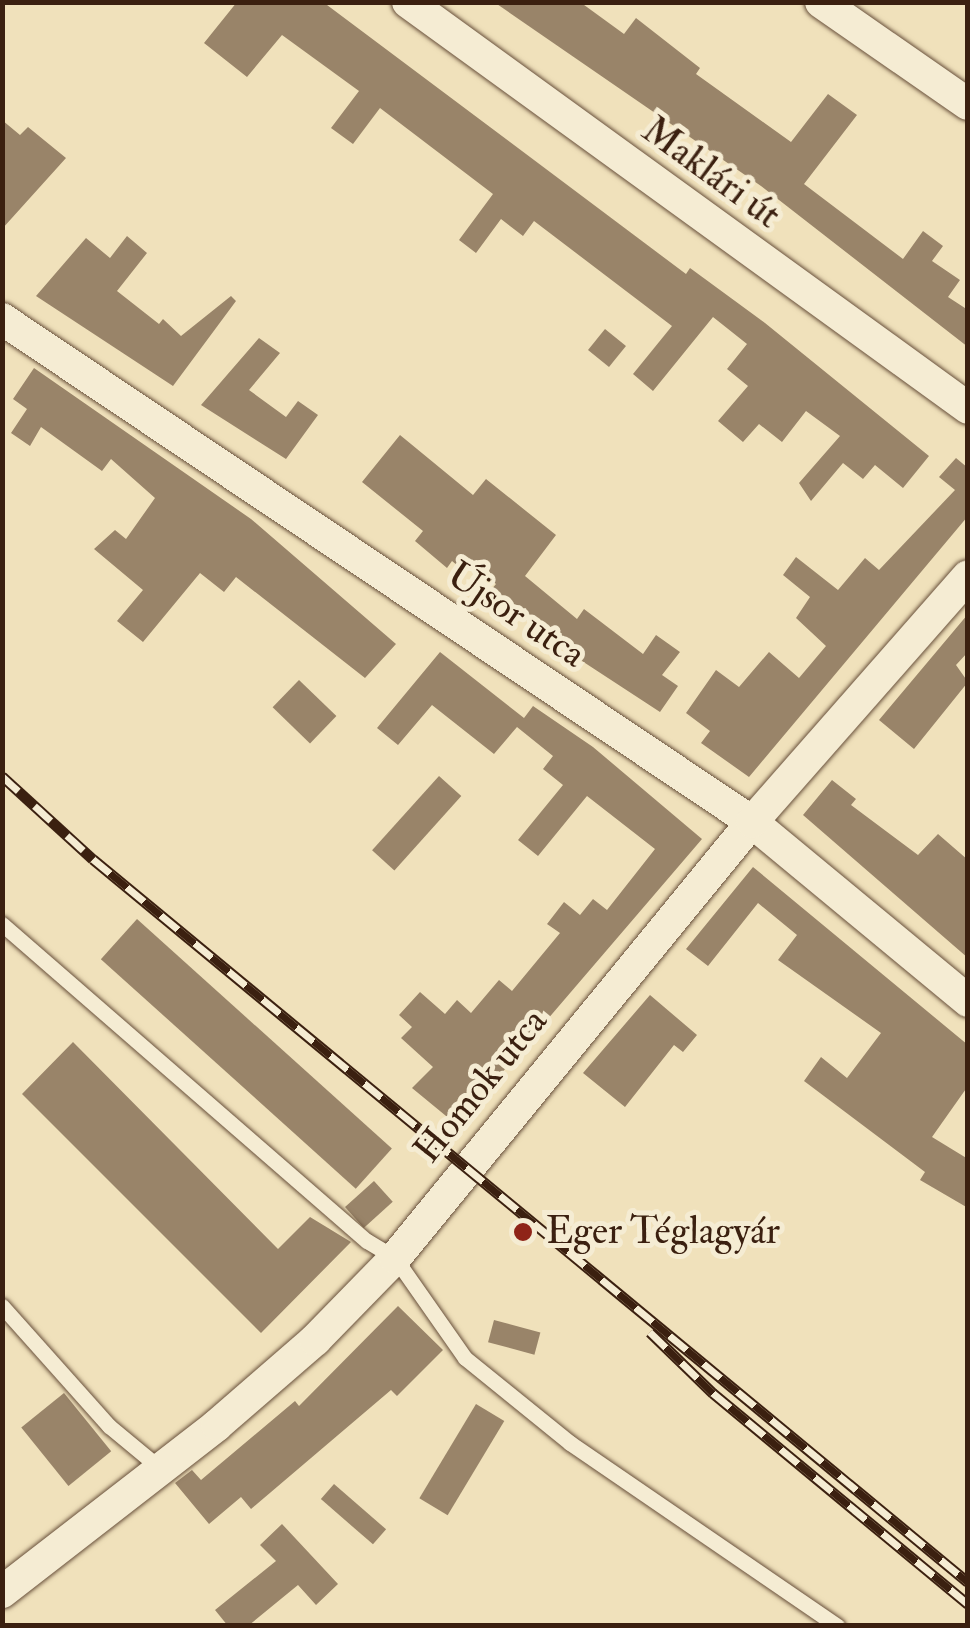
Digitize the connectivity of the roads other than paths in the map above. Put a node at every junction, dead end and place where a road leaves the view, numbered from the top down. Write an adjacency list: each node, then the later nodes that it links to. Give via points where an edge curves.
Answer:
1 (408, 2): 5 (street, Maklári út)
2 (821, 2): 3 (street)
3 (968, 104)
4 (7, 328): 7 (street, Újsor utca)
5 (968, 408)
6 (968, 576): 7 (street, Homok utca)
7 (752, 822): 9 (street, Újsor utca); 10 (street, Homok utca)
8 (2, 924): 10 (lane)
9 (968, 1001)
10 (395, 1258): 12 (street, Homok utca, via 316,1340); 14 (lane, via 465,1358 570,1444)
11 (2, 1306): 12 (lane, via 109,1426)
12 (161, 1469): 13 (street, Homok utca)
13 (3, 1592)
14 (837, 1626)

